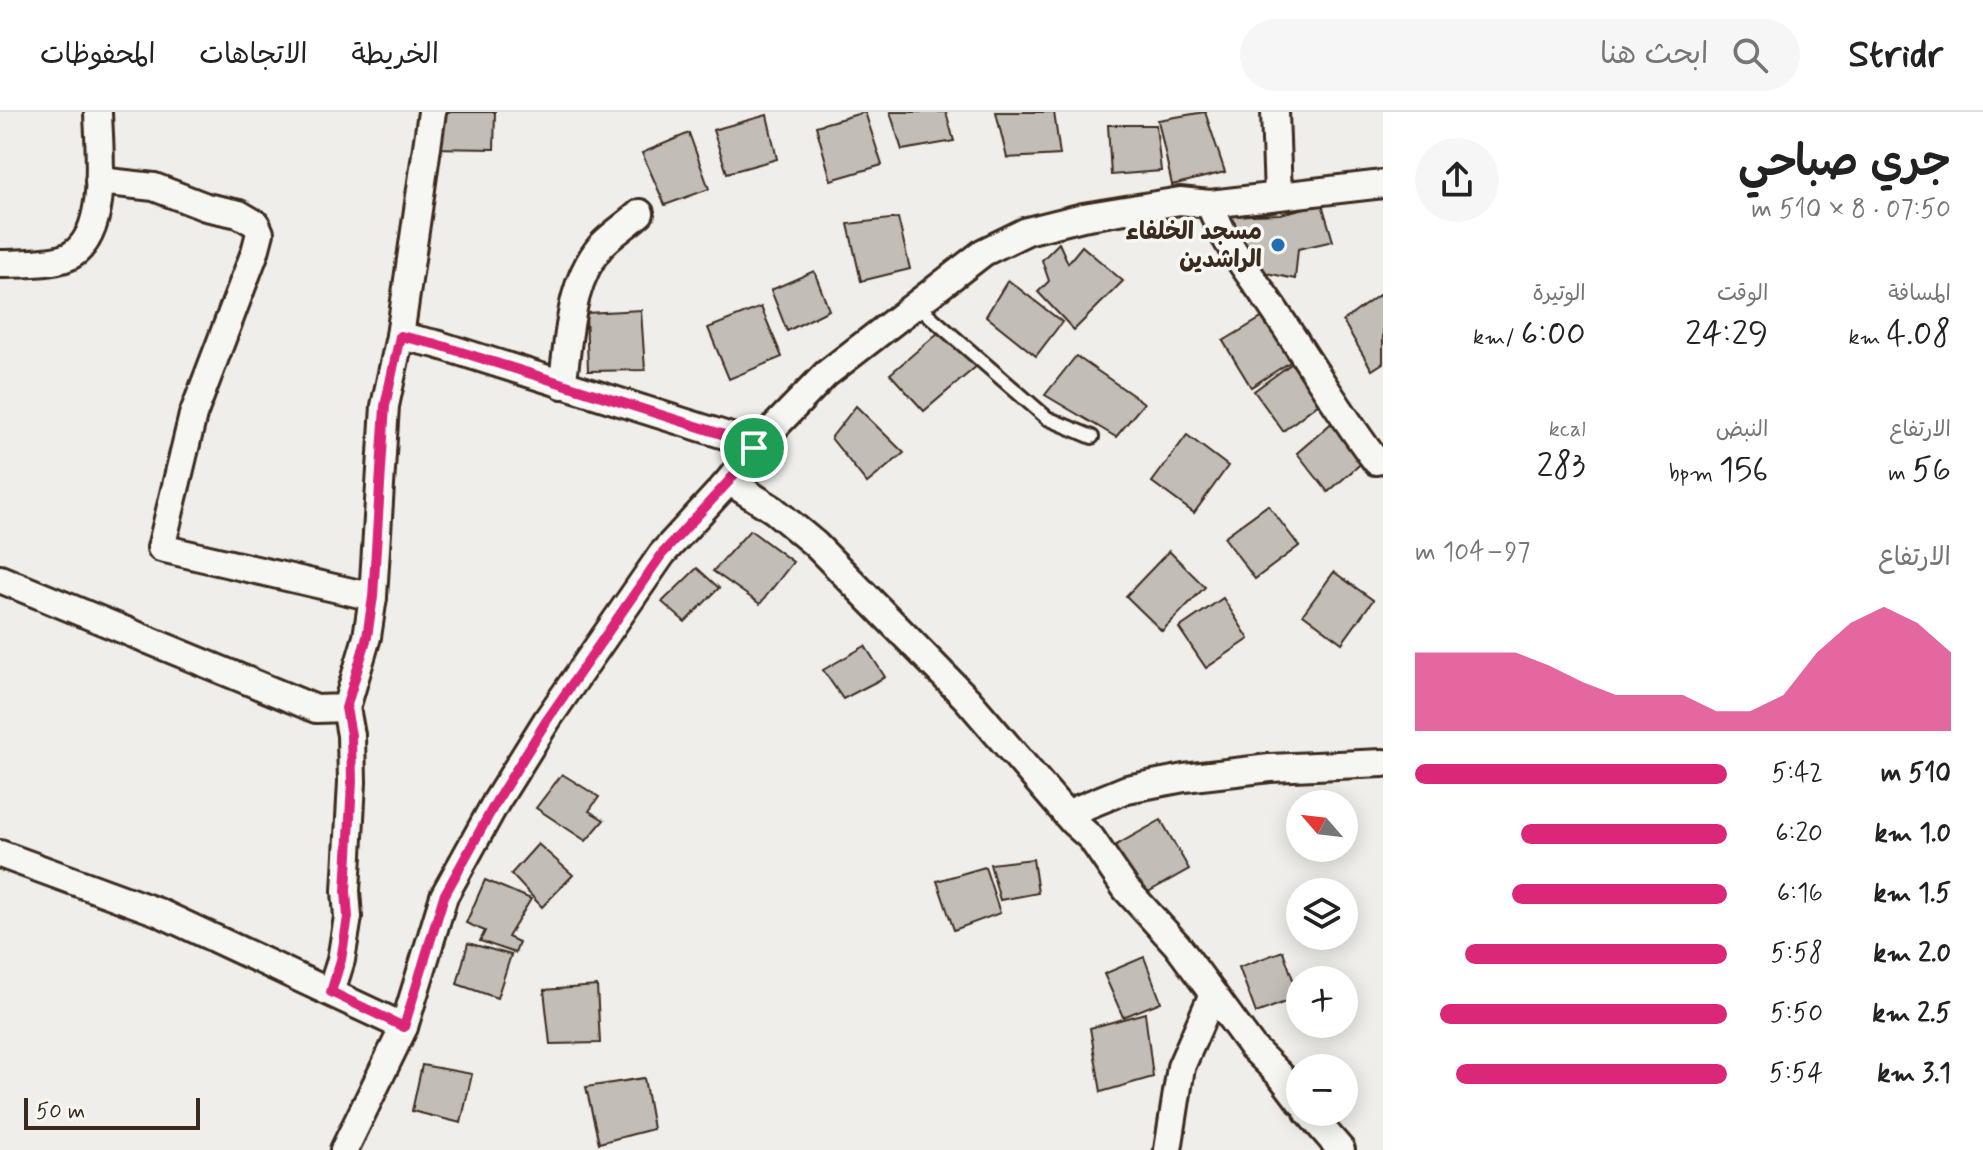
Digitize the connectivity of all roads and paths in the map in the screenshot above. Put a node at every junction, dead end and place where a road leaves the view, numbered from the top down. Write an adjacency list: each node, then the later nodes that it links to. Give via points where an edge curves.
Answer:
1 (98, 112): 4 (street)
2 (432, 112): 11 (street)
3 (1275, 112): 6 (street)
4 (99, 181): 9 (street, via 93,226 71,256); 18 (street, via 154,187 239,214 260,233 193,415 161,548)
5 (1383, 184): 6 (street)
6 (1278, 196): 7 (street)
7 (1210, 204): 10 (street, via 1180,201 1027,231 984,252); 15 (street, via 1240,260 1342,415 1376,461)
8 (640, 213): 12 (street, via 602,246 582,273)
9 (0, 264)
10 (916, 304): 13 (lane, via 1047,418); 14 (street, via 826,374)
11 (400, 336): 12 (street); 18 (street, via 385,406)
12 (562, 385): 14 (street)
13 (1092, 437)
14 (754, 448): 16 (street)
15 (1383, 460)
16 (729, 481): 21 (street, via 815,544 967,699); 25 (street, via 662,554 496,802 444,896)
17 (0, 579): 19 (street, via 316,709)
18 (373, 597): 19 (street)
19 (346, 708): 23 (street, via 352,782 348,917)
20 (1383, 763): 21 (street, via 1184,778 1127,789)
21 (1066, 814): 24 (street, via 1091,838)
22 (0, 854): 23 (street, via 158,912)
23 (331, 992): 25 (street)
24 (1213, 994): 26 (street); 29 (street, via 1181,1067)
25 (404, 1027): 28 (street)
26 (1286, 1083)
27 (1320, 1126): 30 (street)
28 (344, 1150)
29 (1168, 1150)
30 (1341, 1150)

